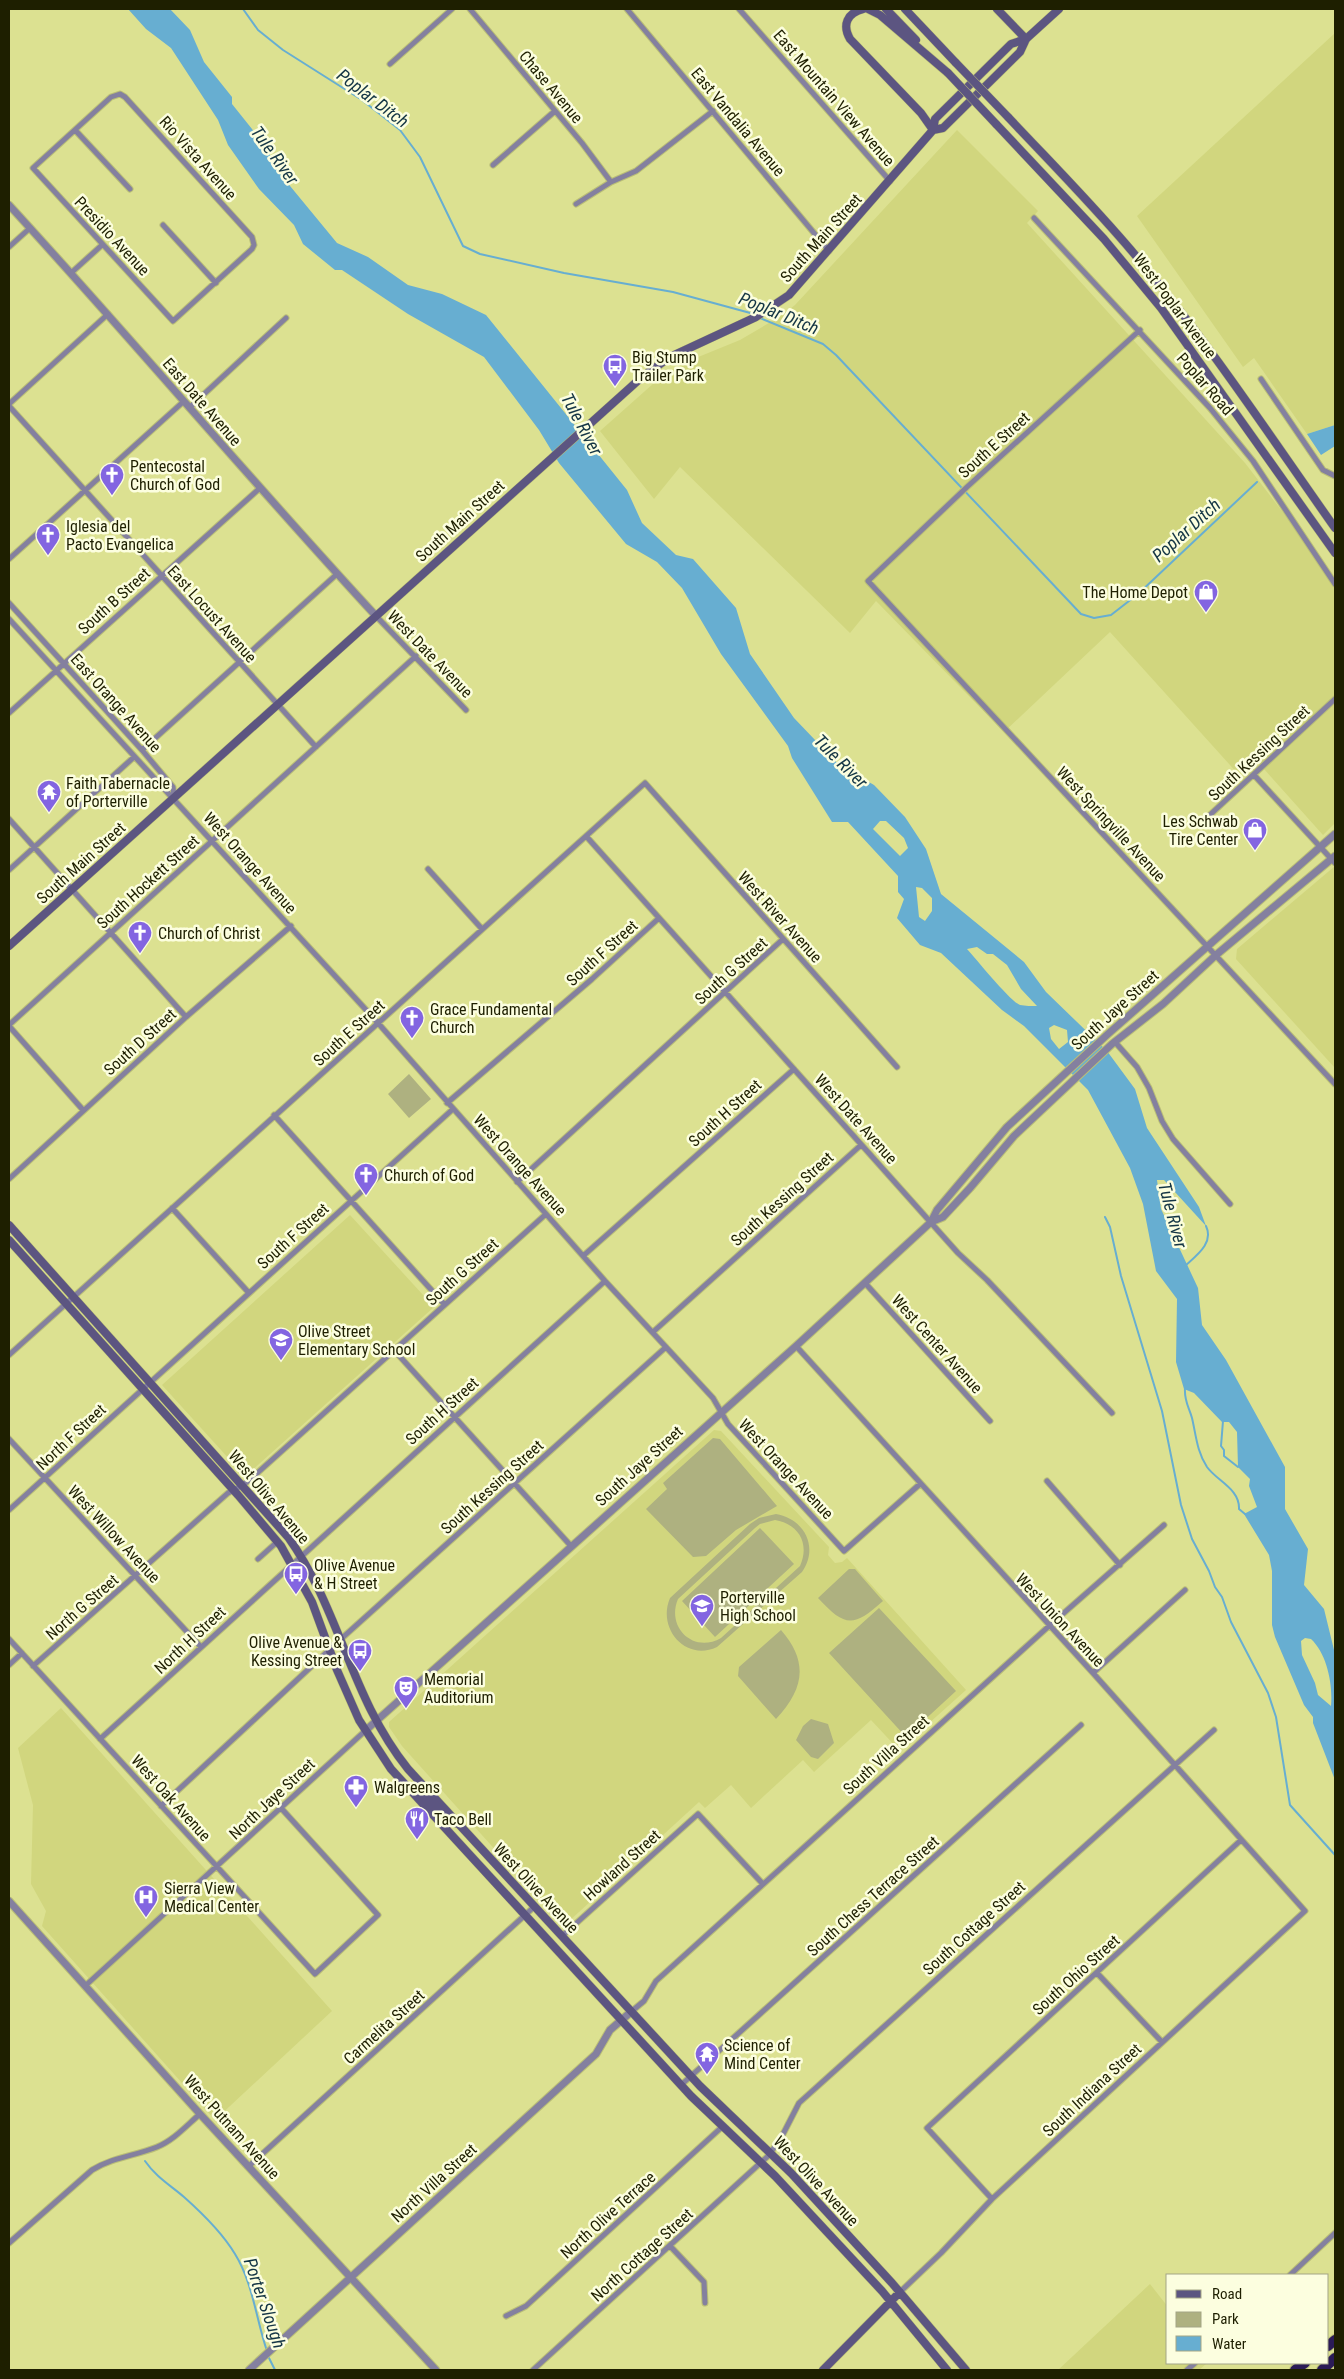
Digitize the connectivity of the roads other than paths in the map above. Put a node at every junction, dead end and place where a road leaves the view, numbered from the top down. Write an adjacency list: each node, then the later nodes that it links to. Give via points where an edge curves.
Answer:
1 (452, 9): 14 (street)
2 (470, 9): 16 (street, Chase Avenue)
3 (627, 9): 17 (street, East Vandalia Avenue)
4 (739, 9): 21 (street, East Mountain View Avenue)
5 (863, 9): 19 (main road, via 853,13 846,23 850,39)
6 (868, 9): 15 (main road, via 880,15)
7 (886, 9): 15 (main road)
8 (905, 9): 13 (main road)
9 (912, 9): 13 (main road)
10 (997, 9): 12 (main road)
11 (1059, 9): 12 (main road, South Main Street)
12 (1026, 39): 19 (main road, South Main Street, via 1020,52 943,128); 19 (main road, South Main Street, via 1011,44 988,66 934,119)
13 (934, 40): 44 (main road, West Poplar Avenue, bridge, via 1142,263)
14 (390, 64)
15 (948, 74): 45 (main road, West Poplar Avenue, bridge, via 1104,239 1155,300)
16 (555, 111): 20 (street); 22 (street, Chase Avenue)
17 (713, 111): 22 (street, via 636,171); 31 (street, East Vandalia Avenue)
18 (76, 130): 23 (street); 29 (street, Presidio Avenue, via 33,168); 33 (street, Rio Vista Avenue, via 111,97 120,94 125,97 252,237 252,249)
19 (933, 130): 21 (main road, South Main Street)
20 (493, 166)
21 (890, 181): 31 (main road, South Main Street)
22 (611, 182): 24 (street)
23 (130, 189)
24 (576, 204)
25 (9, 205): 28 (street, East Date Avenue)
26 (1034, 218): 36 (street, Poplar Road)
27 (163, 225): 33 (street)
28 (30, 228): 30 (street); 32 (street, East Date Avenue)
29 (102, 245): 32 (street); 33 (street, Presidio Avenue, via 173,321)
30 (9, 247)
31 (829, 251): 52 (main road, South Main Street, via 793,291 769,310 666,360 642,377)
32 (71, 274): 34 (street, East Date Avenue)
33 (216, 283)
34 (108, 314): 38 (street, East Date Avenue); 39 (street)
35 (286, 318): 40 (street)
36 (1140, 330): 49 (street, South E Street); 50 (street, Poplar Road, via 1253,461)
37 (1260, 379): 41 (street, via 1323,470)
38 (183, 402): 40 (street, East Date Avenue); 43 (street)
39 (9, 405): 43 (street, East Locust Avenue)
40 (189, 408): 42 (street, East Date Avenue)
41 (1335, 476)
42 (260, 488): 47 (street, East Date Avenue); 48 (street, South B Street)
43 (84, 491): 46 (street); 48 (street, East Locust Avenue)
44 (1335, 528)
45 (1335, 553)
46 (9, 559)
47 (337, 574): 52 (street, East Date Avenue); 55 (street)
48 (161, 576): 55 (street, East Locust Avenue); 56 (street, South B Street)
49 (868, 581): 85 (street, West Springville Avenue)
50 (1335, 584)
51 (9, 604): 56 (street, East Orange Avenue)
52 (376, 616): 54 (street, West Date Avenue); 59 (main road, South Main Street)
53 (9, 619): 57 (street, East Orange Avenue)
54 (416, 656): 60 (street, West Date Avenue); 62 (street, South Hockett Street)
55 (238, 662): 59 (street, East Locust Avenue); 63 (street)
56 (64, 663): 57 (street, South B Street); 63 (street, East Orange Avenue)
57 (56, 670): 61 (street, South B Street); 64 (street, East Orange Avenue)
58 (1335, 699): 65 (street, South Kessing Street)
59 (277, 705): 62 (street, East Locust Avenue); 67 (main road, South Main Street)
60 (466, 710)
61 (9, 713)
62 (316, 747): 72 (street, South Hockett Street)
63 (142, 750): 67 (street, East Orange Avenue, via 174,787)
64 (134, 757): 67 (street, East Orange Avenue, via 166,794); 73 (street)
65 (1254, 775): 69 (street, South Kessing Street); 74 (street)
66 (644, 783): 71 (street, South E Street); 83 (street, West River Avenue)
67 (174, 797): 72 (street, West Orange Avenue); 78 (main road, South Main Street)
68 (9, 820): 73 (street)
69 (1199, 825)
70 (1335, 834): 74 (street, South Jaye Street)
71 (586, 836): 79 (street, West Date Avenue); 81 (street, South E Street)
72 (213, 840): 80 (street, West Orange Avenue); 82 (street, South Hockett Street)
73 (34, 847): 77 (street); 78 (street)
74 (1321, 848): 75 (street); 85 (street, South Jaye Street)
75 (1334, 859): 86 (street, South Jaye Street)
76 (428, 869): 81 (street)
77 (9, 870)
78 (72, 890): 82 (street); 84 (main road, South Main Street)
79 (659, 918): 87 (street, West Date Avenue); 95 (street, South F Street)
80 (291, 926): 88 (street, South D Street); 89 (street, West Orange Avenue)
81 (482, 930): 89 (street, South E Street)
82 (111, 932): 88 (street); 90 (street, South Hockett Street)
83 (784, 939): 87 (street, South G Street); 92 (street, West River Avenue)
84 (9, 946)
85 (1208, 946): 86 (street, West Springville Avenue); 106 (street, South Jaye Street, via 1007,1127 937,1210)
86 (1216, 955): 91 (street, South Jaye Street); 94 (street, West Springville Avenue)
87 (726, 992): 93 (street, West Date Avenue); 101 (street, South G Street)
88 (186, 1017): 97 (street, South D Street)
89 (378, 1023): 95 (street, West Orange Avenue); 98 (street, South E Street)
90 (9, 1025): 97 (street)
91 (1114, 1043): 103 (street, via 1141,1074 1173,1139); 106 (street, South Jaye Street, via 1014,1136 944,1217)
92 (897, 1067)
93 (794, 1069): 99 (street, West Date Avenue); 109 (street, South H Street)
94 (1335, 1084)
95 (447, 1103): 96 (street, West Orange Avenue)
96 (453, 1108): 101 (street, West Orange Avenue); 102 (street, South F Street)
97 (83, 1110): 100 (street, South D Street)
98 (274, 1115): 102 (street); 104 (street, South E Street)
99 (861, 1145): 106 (street, West Date Avenue); 115 (street, South Kessing Street)
100 (9, 1179)
101 (517, 1182): 105 (street, West Orange Avenue)
102 (351, 1200): 112 (street, South F Street); 114 (street)
103 (1230, 1204)
104 (172, 1208): 112 (street); 113 (street, South E Street)
105 (546, 1214): 109 (street, West Orange Avenue); 114 (street, South G Street)
106 (931, 1222): 111 (street, South Jaye Street); 123 (street, West Date Avenue)
107 (9, 1225): 113 (main road, West Olive Avenue)
108 (9, 1240): 113 (main road, West Olive Avenue)
109 (583, 1256): 110 (street, West Orange Avenue)
110 (605, 1281): 115 (street, West Orange Avenue); 124 (street, South H Street)
111 (865, 1283): 116 (street, South Jaye Street); 125 (street, West Center Avenue)
112 (249, 1294): 120 (street, South F Street)
113 (69, 1300): 119 (street, South E Street); 120 (main road, West Olive Avenue); 121 (main road, West Olive Avenue)
114 (444, 1304): 118 (street, South G Street)
115 (653, 1332): 117 (street, West Orange Avenue)
116 (796, 1346): 122 (street, South Jaye Street); 132 (street, West Union Avenue)
117 (666, 1347): 122 (street, West Orange Avenue, via 713,1398); 131 (street, South Kessing Street)
118 (394, 1350): 124 (street); 133 (street, South G Street)
119 (9, 1355)
120 (150, 1381): 121 (street, North F Street); 128 (main road, West Olive Avenue)
121 (142, 1389): 126 (main road, West Olive Avenue); 129 (street, North F Street)
122 (720, 1412): 132 (street, West Orange Avenue, via 844,1551); 137 (street, South Jaye Street)
123 (1112, 1413)
124 (453, 1417): 131 (street); 139 (street, South H Street)
125 (990, 1421)
126 (181, 1432): 128 (main road, via 186,1430 195,1440); 133 (main road, West Olive Avenue)
127 (9, 1438): 129 (street, West Willow Avenue)
128 (208, 1446): 133 (main road, West Olive Avenue)
129 (45, 1478): 134 (street, North F Street); 141 (street, West Willow Avenue)
130 (1047, 1481): 140 (street)
131 (515, 1483): 137 (street); 145 (street, South Kessing Street)
132 (920, 1484): 143 (street, West Union Avenue)
133 (238, 1488): 136 (main road, West Olive Avenue); 139 (main road, West Olive Avenue, via 274,1519); 141 (street, North G Street, via 228,1493)
134 (9, 1510)
135 (1164, 1526): 140 (street, South Villa Street)
136 (278, 1542): 138 (street); 139 (main road, West Olive Avenue)
137 (571, 1546): 152 (street, South Jaye Street)
138 (258, 1560)
139 (297, 1560): 145 (main road, West Olive Avenue, via 323,1595); 146 (street, North H Street); 147 (main road, West Olive Avenue)
140 (1120, 1564): 143 (street, South Villa Street)
141 (136, 1577): 146 (street, West Willow Avenue); 150 (street, North G Street)
142 (1185, 1590): 151 (street)
143 (1049, 1626): 151 (street, West Union Avenue); 164 (street, South Villa Street)
144 (9, 1639): 148 (street, West Oak Avenue)
145 (341, 1639): 147 (street, South Kessing Street); 152 (main road, West Olive Avenue, via 356,1682)
146 (201, 1646): 156 (street, North H Street)
147 (333, 1648): 155 (main road, West Olive Avenue, via 344,1687); 159 (street, South Kessing Street)
148 (22, 1653): 149 (street); 150 (street, West Oak Avenue)
149 (9, 1665)
150 (33, 1666): 156 (street, West Oak Avenue)
151 (1093, 1673): 157 (street, West Union Avenue)
152 (376, 1721): 155 (street, South Jaye Street); 161 (main road, West Olive Avenue, via 408,1769)
153 (1081, 1725): 175 (street, South Chess Terrace Street)
154 (1214, 1730): 157 (street, South Cottage Street)
155 (365, 1731): 158 (main road, West Olive Avenue); 160 (street, North Jaye Street)
156 (100, 1739): 159 (street, West Oak Avenue)
157 (1174, 1764): 162 (street, West Union Avenue); 179 (street, South Cottage Street, via 799,2103 780,2140)
158 (403, 1783): 161 (main road, via 415,1789 444,1819); 168 (main road, West Olive Avenue)
159 (161, 1806): 163 (street, West Oak Avenue)
160 (281, 1808): 163 (street, North Jaye Street); 163 (street, West Oak Avenue, via 378,1915 315,1974)
161 (458, 1824): 166 (main road, West Olive Avenue)
162 (1241, 1840): 167 (street, West Union Avenue); 170 (street, South Ohio Street)
163 (217, 1867): 171 (street, North Jaye Street)
164 (762, 1883): 169 (street, Howland Street, via 698,1814); 172 (street, South Villa Street, via 656,1981 644,2001)
165 (10, 1902): 171 (street, West Putnam Avenue)
166 (535, 1906): 168 (street, Carmelita Street); 169 (main road, West Olive Avenue)
167 (1305, 1912): 174 (street, South Indiana Street)
168 (525, 1916): 173 (main road, West Olive Avenue); 180 (street, Carmelita Street)
169 (562, 1936): 172 (main road, West Olive Avenue)
170 (1097, 1972): 174 (street); 181 (street, South Ohio Street, via 927,2128)
171 (85, 1986): 177 (street, West Putnam Avenue)
172 (632, 2011): 173 (street, North Villa Street); 175 (main road, West Olive Avenue)
173 (622, 2020): 176 (main road, West Olive Avenue); 186 (street, North Villa Street, via 610,2030 596,2054)
174 (1162, 2042): 181 (street, South Indiana Street)
175 (691, 2076): 176 (street, South Chess Terrace Street); 179 (main road, West Olive Avenue)
176 (681, 2085): 178 (main road, West Olive Avenue)
177 (200, 2114): 180 (street, West Putnam Avenue); 183 (street, via 160,2146 107,2161 92,2170)
178 (723, 2126): 179 (main road, West Olive Avenue); 190 (street, North Olive Terrace, via 526,2306)
179 (766, 2157): 184 (street, North Cottage Street); 187 (main road, West Olive Avenue); 188 (main road, West Olive Avenue)
180 (249, 2166): 186 (street, West Putnam Avenue)
181 (992, 2199): 187 (street, South Indiana Street)
182 (1335, 2233): 185 (street)
183 (9, 2243)
184 (670, 2246): 189 (street, via 704,2282); 193 (street, North Cottage Street)
185 (1291, 2274)
186 (350, 2277): 191 (street, North Villa Street); 192 (street, West Putnam Avenue)
187 (900, 2292): 188 (main road); 196 (main road, West Olive Avenue)
188 (890, 2301): 194 (main road); 195 (main road, West Olive Avenue)
189 (705, 2303)
190 (506, 2316)
191 (249, 2370)
192 (436, 2370)
193 (533, 2370)
194 (823, 2370)
195 (947, 2370)
196 (966, 2370)

